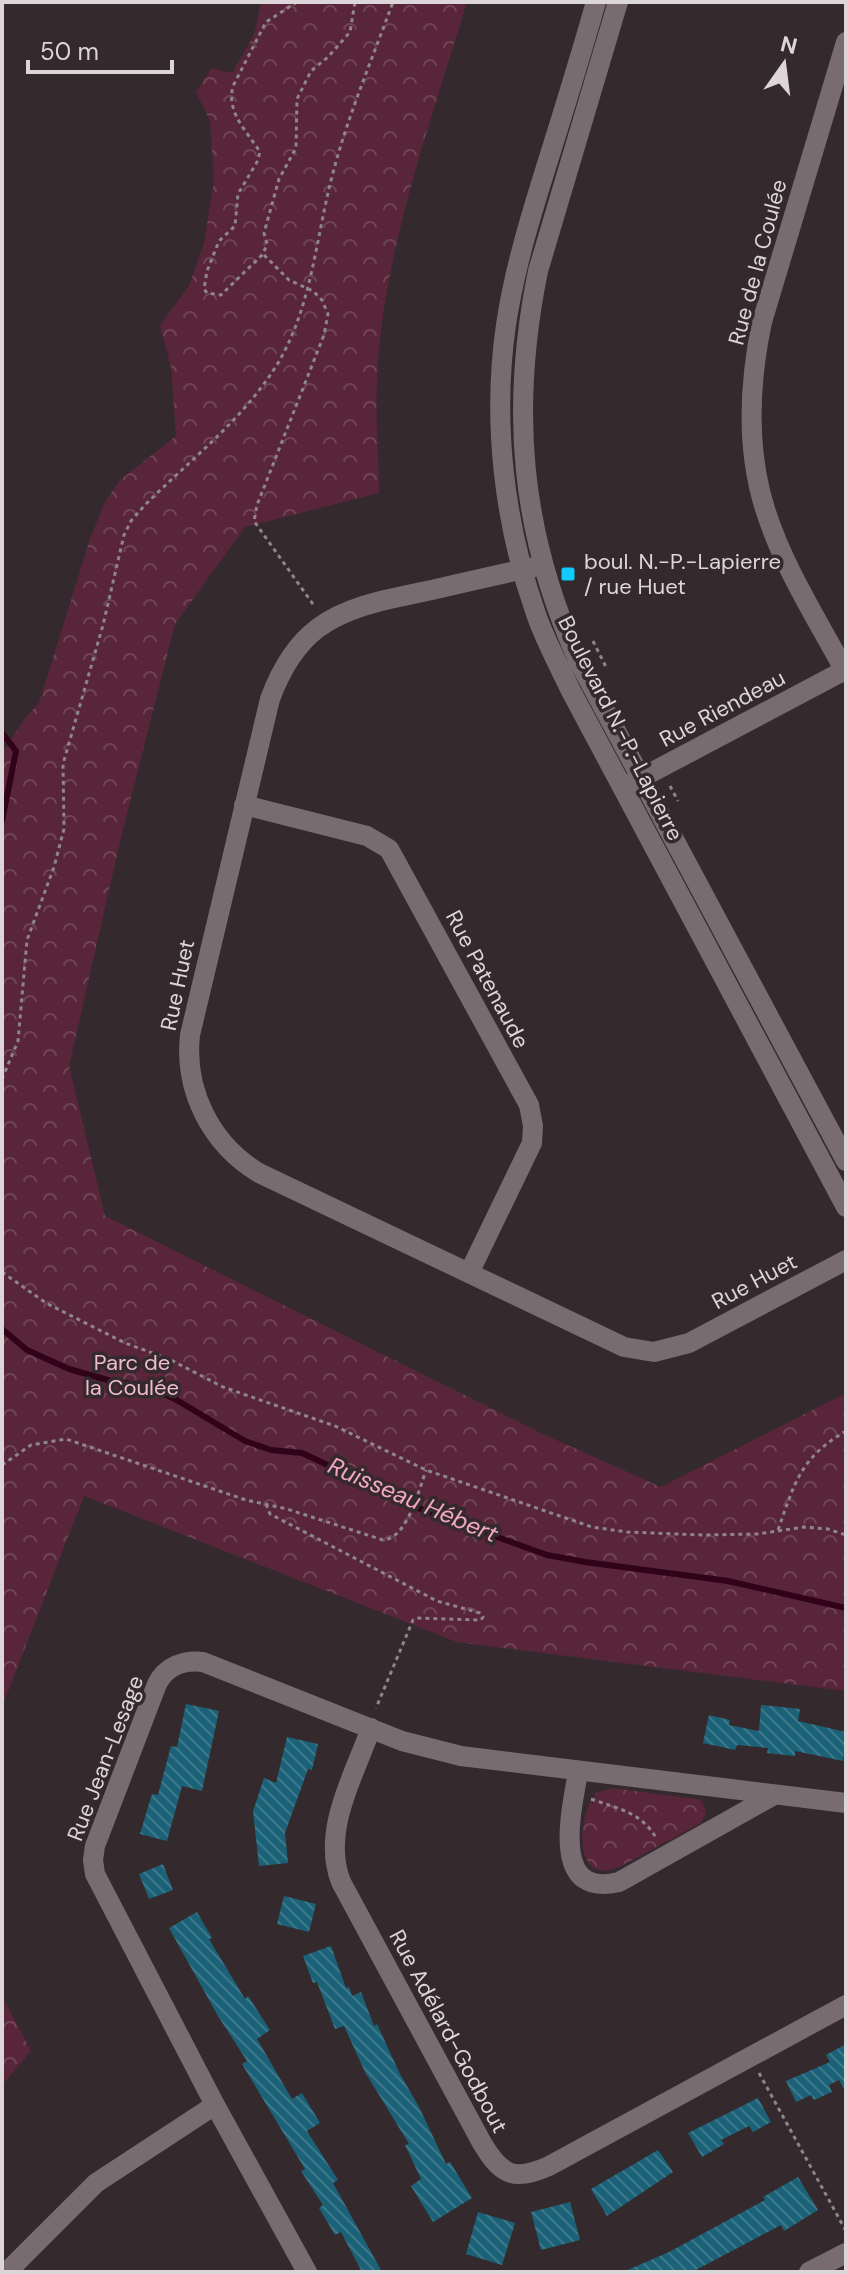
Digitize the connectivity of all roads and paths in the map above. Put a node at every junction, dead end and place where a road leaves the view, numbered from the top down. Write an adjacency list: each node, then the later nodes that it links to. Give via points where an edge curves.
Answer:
1 (297, 2): 7 (path, via 266,22 233,86 235,114 260,152 238,194 235,226 219,241 204,289 221,295)
2 (355, 2): 7 (path, via 350,32 311,71 297,99 296,148 279,179)
3 (393, 2): 8 (path, via 335,165)
4 (596, 2): 9 (street, Boulevard N.-P.-Lapierre, via 518,263 504,339 501,437 512,525)
5 (618, 2): 9 (street, Boulevard N.-P.-Lapierre, via 529,315 521,414)
6 (846, 42): 12 (street, Rue de la Coulée, via 762,322 751,401 766,512)
7 (263, 254): 8 (path, via 289,280)
8 (308, 289): 10 (path, via 326,306 324,335 254,521); 17 (path, via 289,342 266,381 216,438 145,505 124,535 63,764 64,829 27,940 18,1041)
9 (532, 567): 14 (street, Boulevard N.-P.-Lapierre); 15 (street, Boulevard N.-P.-Lapierre, via 545,636); 16 (street, Rue Huet, via 368,605 318,628 299,646 277,681)
10 (318, 612)
11 (592, 638): 13 (path, Boulevard N.-P.-Lapierre)
12 (845, 671): 14 (street, Rue Riendeau)
13 (611, 677)
14 (641, 778): 15 (street, Rue Riendeau); 18 (street, Boulevard N.-P.-Lapierre)
15 (623, 788): 19 (street, Boulevard N.-P.-Lapierre)
16 (244, 805): 22 (street, Rue Patenaude, via 367,836 389,849 529,1105 532,1143); 22 (street, Rue Huet, via 190,1035 188,1062 201,1110 232,1153 249,1166)
17 (2, 1079)
18 (846, 1161)
19 (846, 1207)
20 (846, 1260): 22 (street, Rue Huet, via 689,1343 654,1352 624,1347)
21 (2, 1272): 25 (path, via 46,1303 125,1343 250,1398 335,1426)
22 (469, 1273)
23 (846, 1431): 27 (path, via 804,1466)
24 (2, 1465): 26 (path, via 31,1445 66,1439)
25 (426, 1470): 26 (path, via 404,1525 396,1537 383,1540); 27 (path, via 592,1527 702,1535)
26 (266, 1504): 29 (path, via 270,1514 374,1570 483,1617 413,1620)
27 (778, 1531): 28 (path, via 804,1527)
28 (846, 1535)
29 (372, 1721): 30 (street, Rue Jean-Lesage, via 437,1751); 35 (street, Rue Adélard-Godbout, via 334,1837 335,1866 482,2143 503,2170 525,2176 549,2166); 37 (street, Rue Jean-Lesage, via 203,1662 179,1664 160,1679 95,1846 93,1866)
30 (578, 1772): 31 (street, Rue Jean-Lesage); 31 (street, via 570,1858 582,1877 601,1884 619,1882)
31 (774, 1795): 33 (street, Rue Jean-Lesage)
32 (591, 1799): 34 (path, via 639,1817)
33 (846, 1803)
34 (660, 1844)
35 (846, 2005)
36 (756, 2068): 38 (path)
37 (215, 2105): 40 (street, via 96,2183); 41 (street, Rue Jean-Lesage)
38 (846, 2231)
39 (846, 2253): 42 (street)
40 (7, 2272)
41 (307, 2272)
42 (809, 2272)

